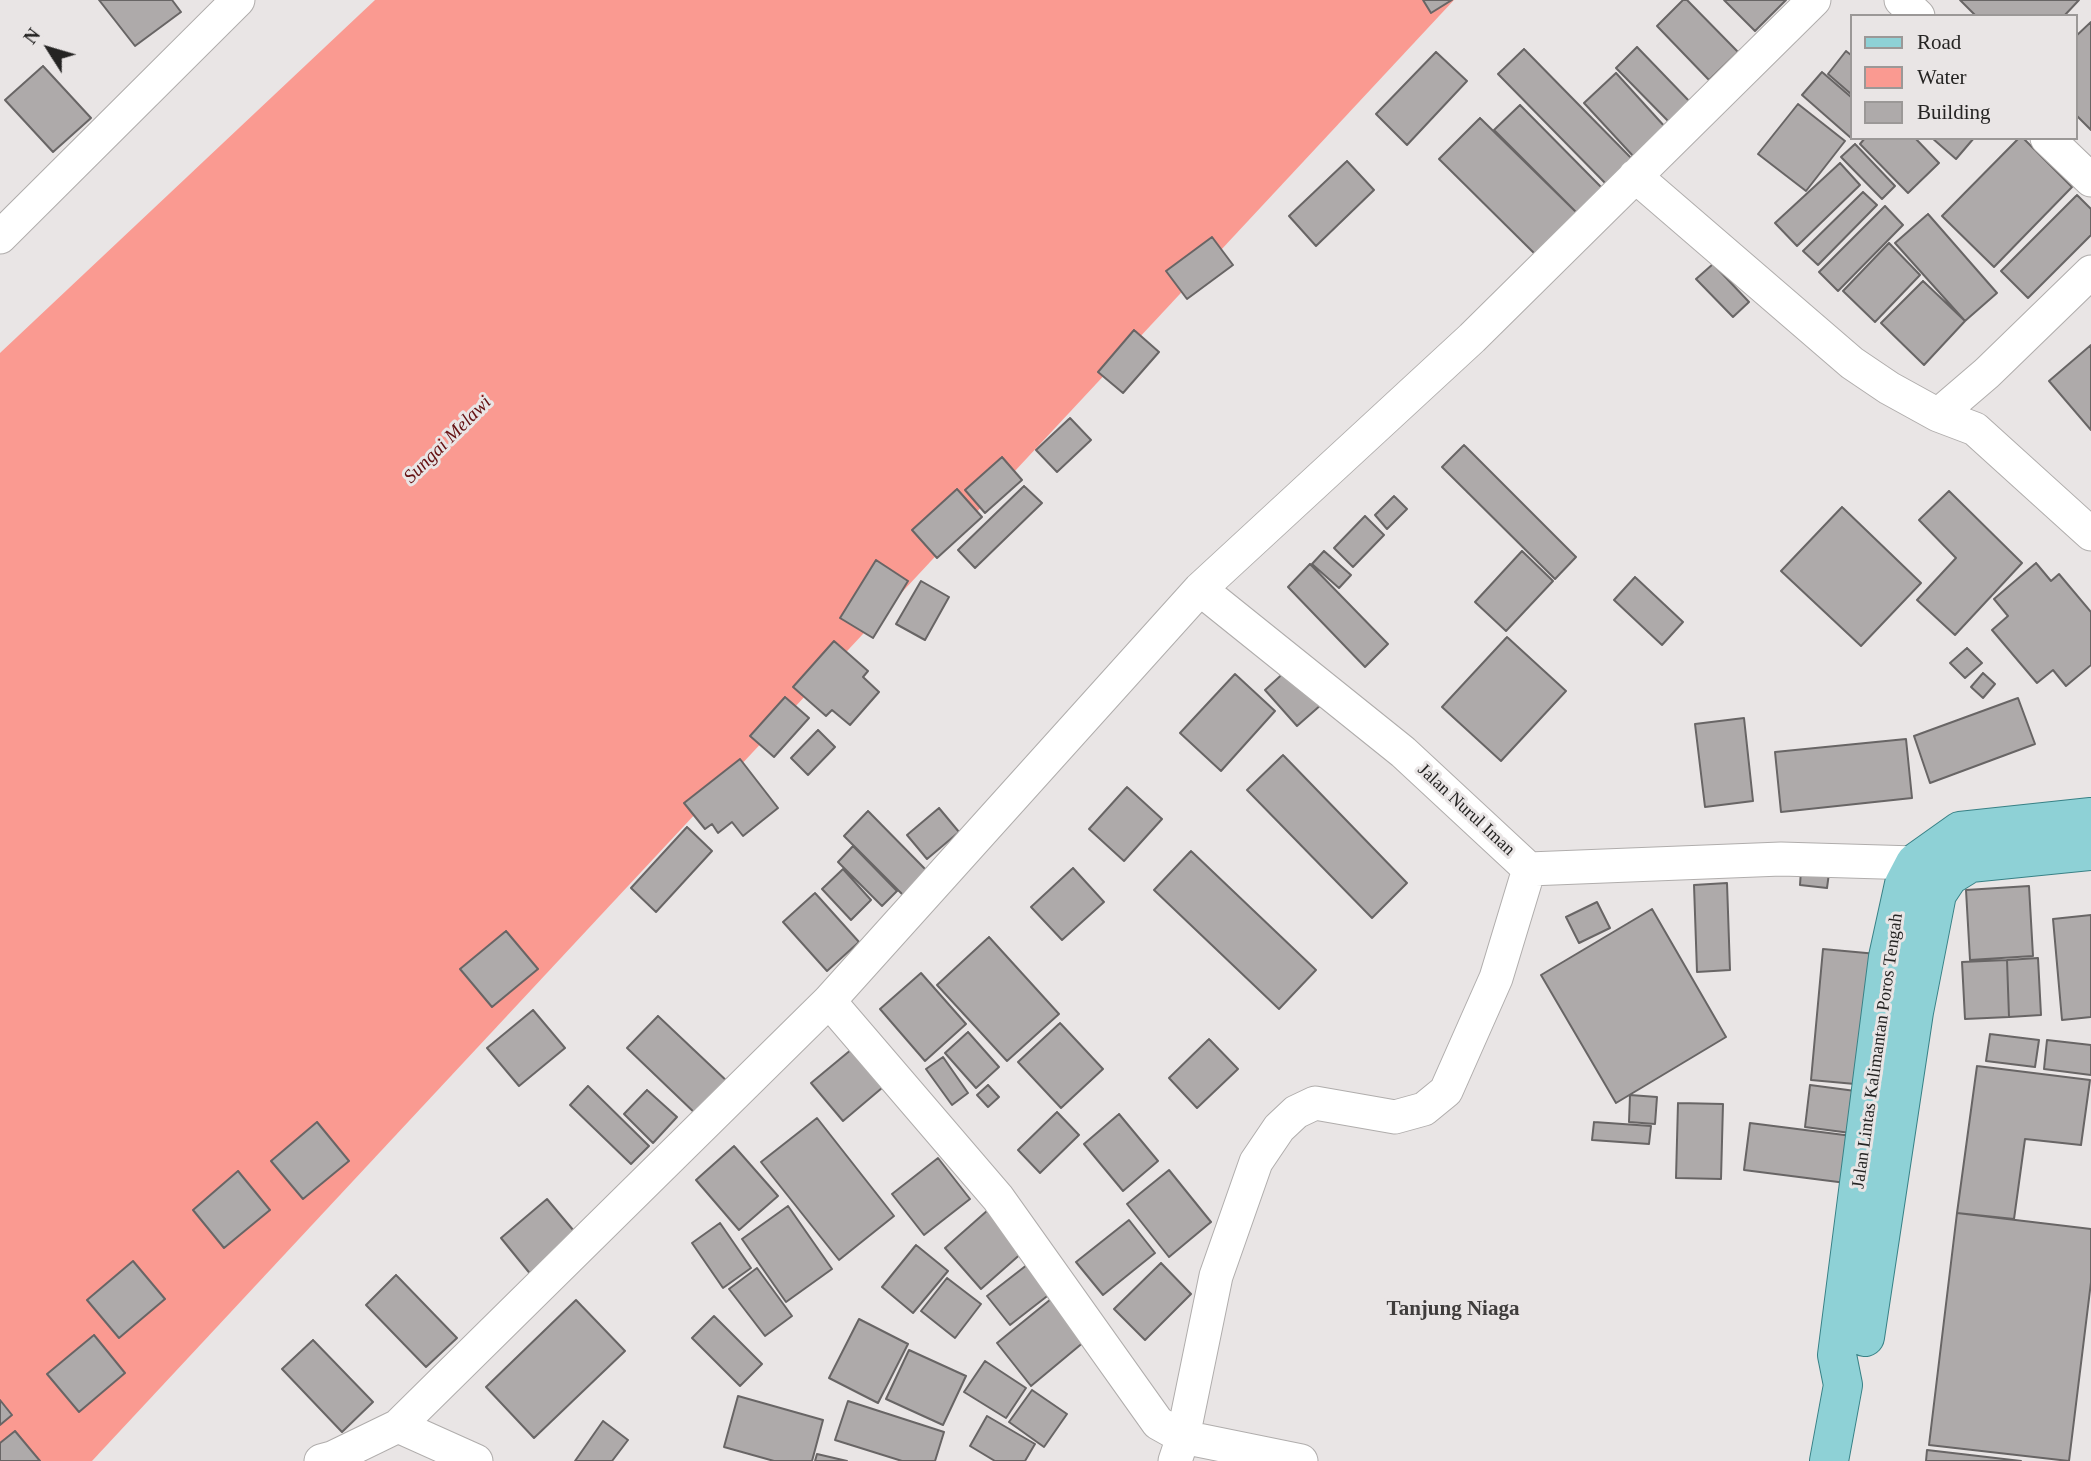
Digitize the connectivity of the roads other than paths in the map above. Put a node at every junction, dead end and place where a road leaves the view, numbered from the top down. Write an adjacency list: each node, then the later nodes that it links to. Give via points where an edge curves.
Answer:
1 (238, 0): 8 (street)
2 (1814, 0): 6 (street)
3 (1901, 0): 4 (street)
4 (1916, 14)
5 (2049, 140): 7 (street)
6 (1635, 176): 10 (street, via 1852,363); 12 (street, via 1472,338)
7 (2091, 180)
8 (0, 237)
9 (2091, 272): 10 (street)
10 (1938, 415): 11 (street, via 1975,429)
11 (2091, 534)
12 (1200, 589): 16 (street, Jalan Nurul Iman, via 1403,752); 17 (street)
13 (2091, 817): 15 (main road, via 1960,831)
14 (2091, 851): 18 (main road, Jalan Lintas Kalimantan Poros Tengah, via 1970,863 1949,876 1937,894 1914,1012 1862,1356)
15 (1915, 863): 16 (street, Jalan Nurul Iman, via 1781,859); 18 (main road, Jalan Lintas Kalimantan Poros Tengah, via 1904,884 1888,957 1837,1355)
16 (1529, 869): 20 (street, via 1496,978 1446,1091 1424,1109 1395,1116 1315,1103 1279,1128 1256,1162 1216,1276)
17 (829, 1001): 19 (street); 20 (street, via 998,1198)
18 (1843, 1385): 24 (main road, Jalan Lintas Kalimantan Poros Tengah)
19 (398, 1426): 21 (street); 22 (street)
20 (1179, 1449): 23 (street)
21 (321, 1461)
22 (476, 1461)
23 (1301, 1461)
24 (1829, 1461)

